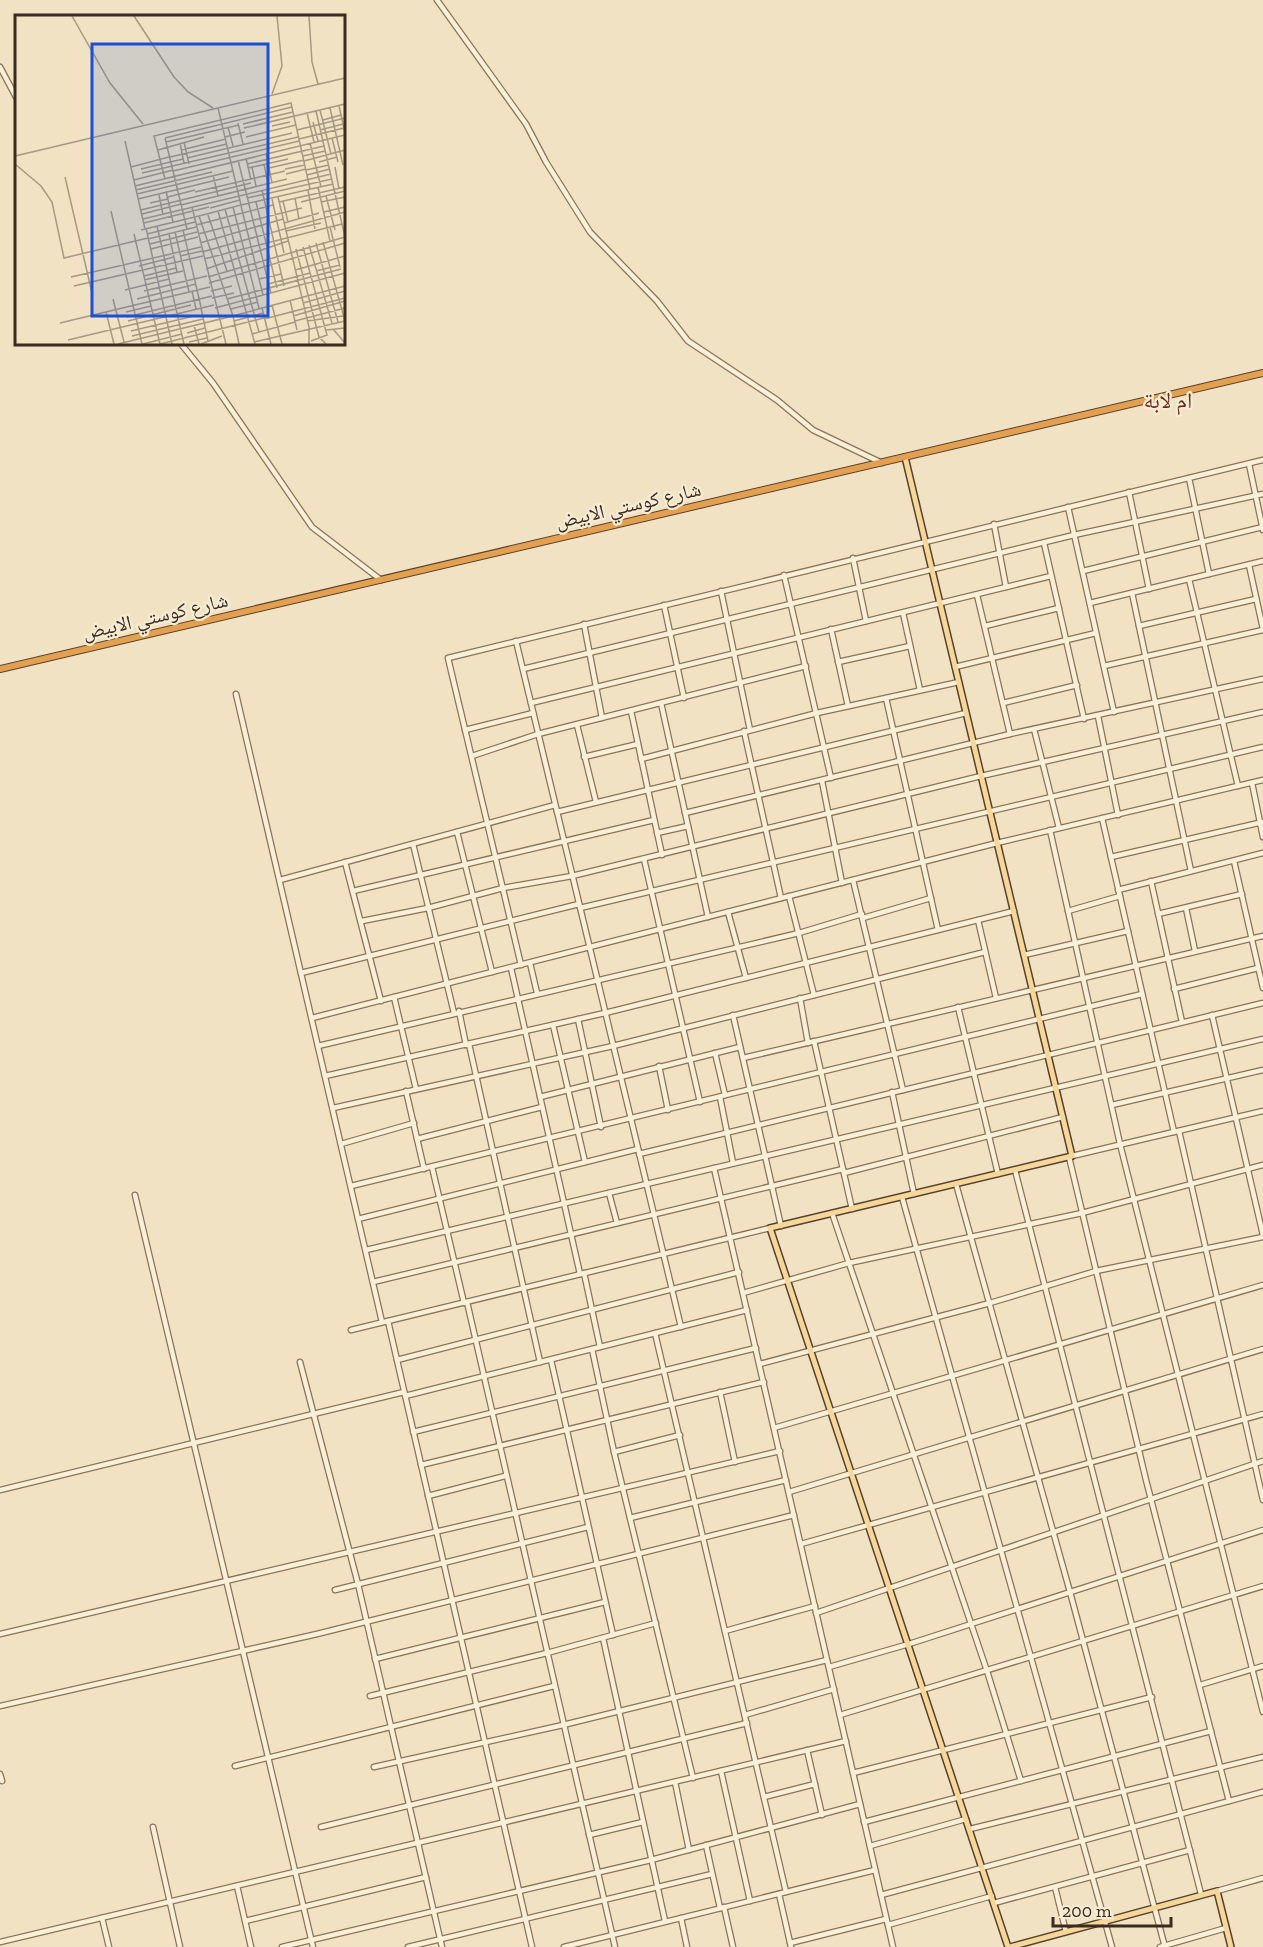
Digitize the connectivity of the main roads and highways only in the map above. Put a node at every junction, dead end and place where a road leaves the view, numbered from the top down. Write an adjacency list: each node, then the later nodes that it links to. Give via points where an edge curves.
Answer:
1 (1263, 373): 2 (highway, شارع كوستي الابيض)
2 (905, 457): 3 (highway, شارع كوستي الابيض); 4 (main road, via 1071,1156 770,1228)
3 (0, 669)
4 (1009, 1947): 5 (main road, via 1217,1891)
5 (1231, 1947)

